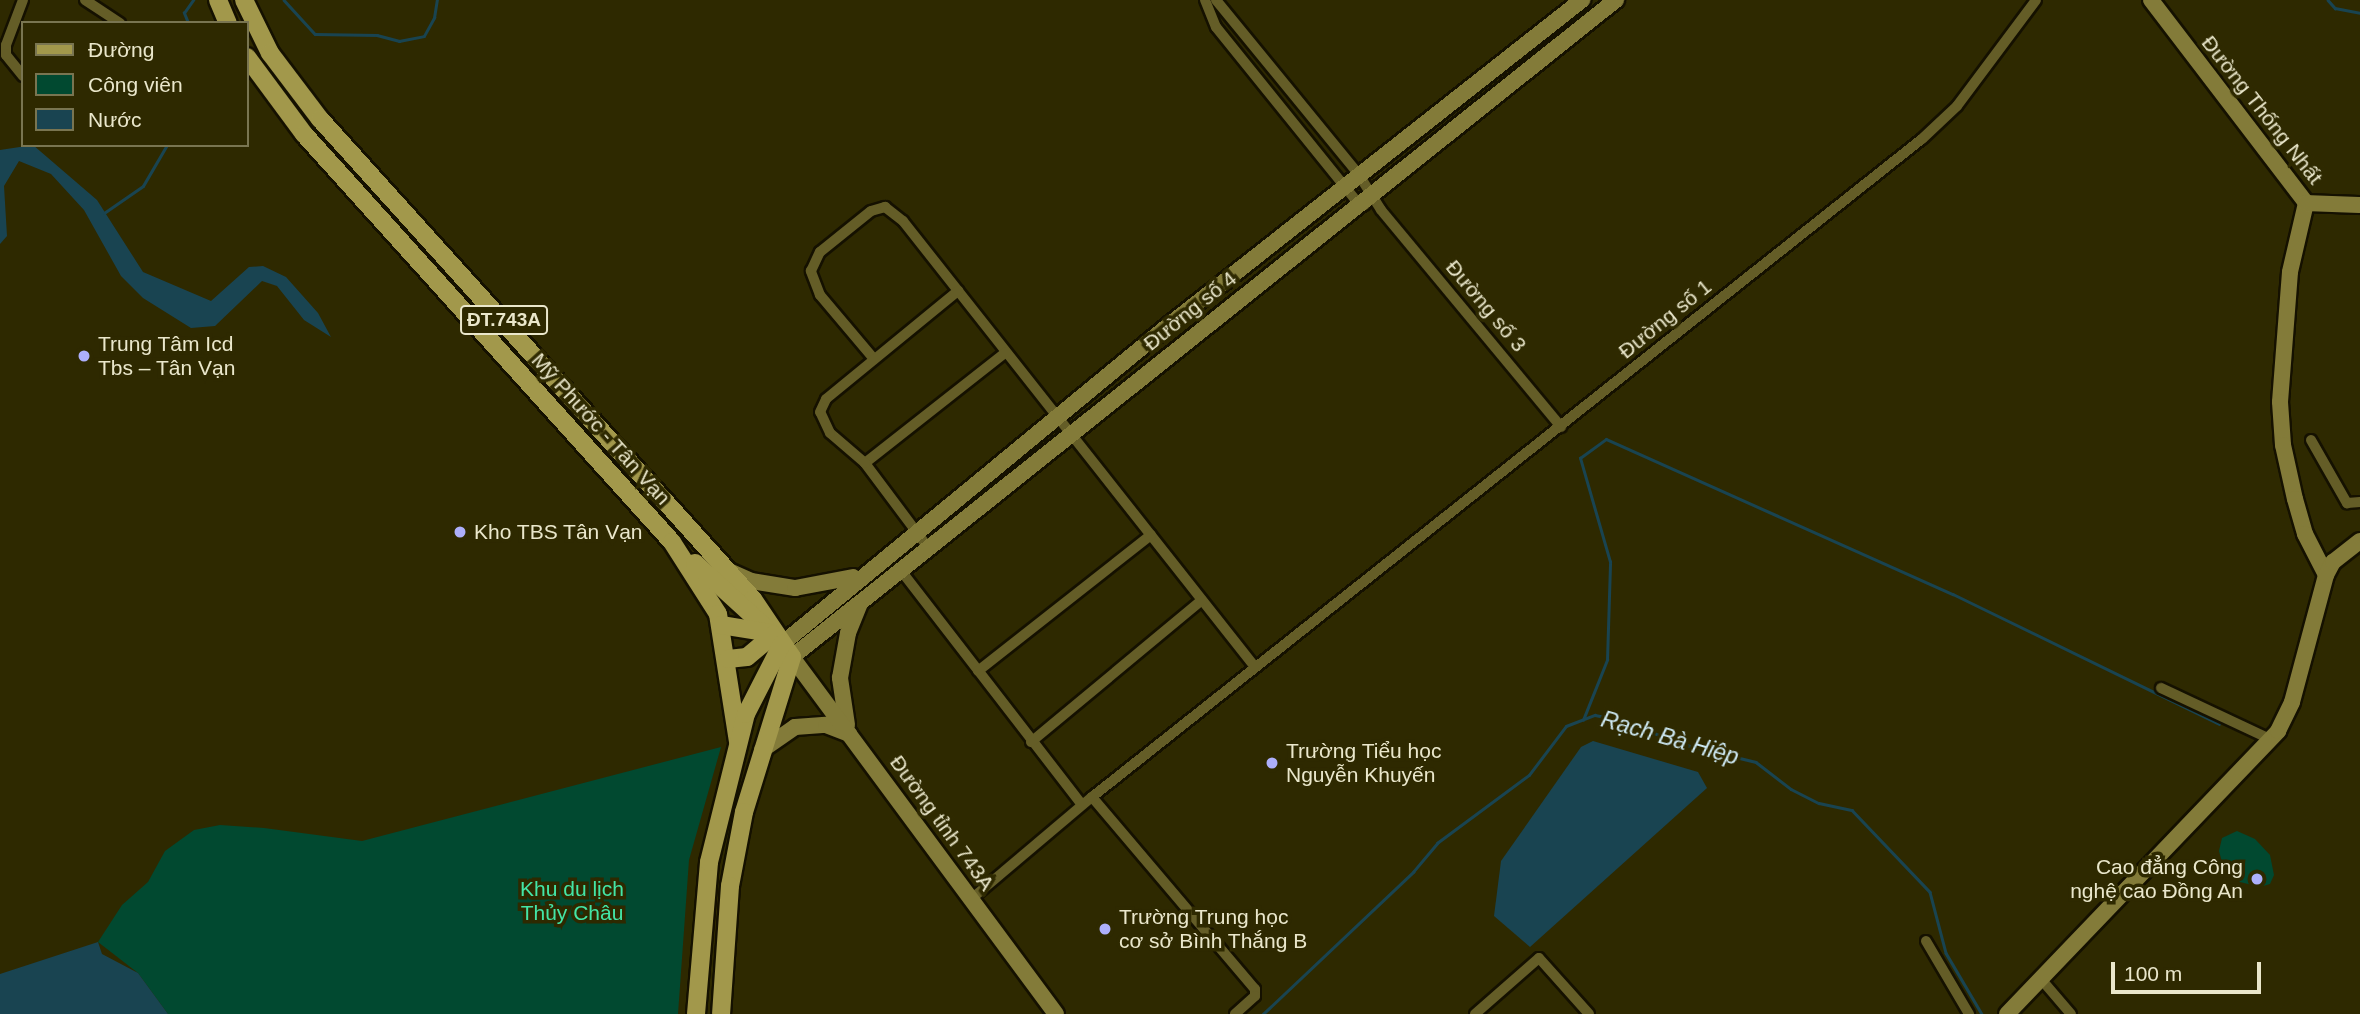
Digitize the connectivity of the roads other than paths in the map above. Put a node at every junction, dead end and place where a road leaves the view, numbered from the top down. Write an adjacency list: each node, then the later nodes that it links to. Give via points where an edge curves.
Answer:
1 (23, 0): 11 (street, via 6,46 6,55)
2 (85, 0): 9 (street)
3 (244, 0): 34 (main road, Mỹ Phước - Tân Vạn / ĐT.743A, via 270,53 320,119)
4 (1582, 0): 12 (street, Đường số 4)
5 (1616, 0): 14 (street, Đường số 4)
6 (2036, 0): 23 (street, Đường số 1, via 1957,106 1922,139)
7 (2151, 0): 16 (street, Đường Thống Nhất)
8 (1212, 4): 12 (street, Đường số 3); 13 (street, Đường số 3, via 1216,27)
9 (117, 21)
10 (248, 58): 31 (main road, Mỹ Phước - Tân Vạn / ĐT.743A, via 304,134)
11 (21, 74)
12 (1359, 175): 13 (street, Đường số 4); 14 (street, Đường số 3)
13 (1345, 187): 15 (street, Đường số 3); 22 (street, Đường số 4)
14 (1371, 192): 15 (street, Đường số 4); 18 (street, Đường số 3)
15 (1358, 203): 18 (street); 24 (street, Đường số 4)
16 (2306, 203): 17 (street, Đường Thống Nhất); 36 (street, via 2290,272 2280,402 2283,445 2295,499 2305,534)
17 (2360, 205)
18 (1381, 210): 23 (street, Đường số 3)
19 (958, 291): 20 (street); 21 (street); 21 (street, via 903,221 885,208 871,211 850,227 820,252 811,271 820,295)
20 (1006, 352): 22 (street); 26 (street)
21 (874, 359): 26 (street, via 826,398 820,412 830,433)
22 (1057, 416): 24 (street); 28 (street, Đường số 4)
23 (1562, 427): 42 (street, Đường số 1)
24 (1071, 434): 29 (street); 32 (street, Đường số 4)
25 (2311, 440): 27 (street, via 2347,503)
26 (865, 463): 28 (street)
27 (2360, 502)
28 (915, 531): 32 (street); 35 (street, Đường số 4)
29 (1151, 535): 38 (street); 43 (street)
30 (2360, 541): 36 (street, via 2333,562)
31 (672, 542): 39 (main road, Mỹ Phước - Tân Vạn, via 711,597); 40 (main road, Đường tỉnh 743A / ĐT.743A, via 707,572 747,620)
32 (927, 546): 33 (street, Đường số 4)
33 (900, 568): 37 (street, Đường số 4); 43 (street)
34 (728, 571): 35 (street, via 751,581 795,588 828,585); 40 (main road, Mỹ Phước - Tân Vạn / ĐT.743A)
35 (862, 574): 40 (street, Đường số 4)
36 (2326, 575): 46 (street, via 2292,702)
37 (862, 599): 40 (street, Đường số 4); 45 (street, via 848,632 839,678)
38 (1202, 600): 42 (street); 48 (street)
39 (721, 625): 40 (main road); 41 (main road, Mỹ Phước - Tân Vạn)
40 (783, 645): 41 (main road); 45 (street, Đường tỉnh 743A / ĐT.743A); 47 (main road, Mỹ Phước - Tân Vạn, via 753,697); 49 (main road)
41 (728, 659): 47 (main road, Mỹ Phước - Tân Vạn)
42 (1255, 667): 50 (street, Đường số 1)
43 (978, 671): 48 (street)
44 (2161, 688): 46 (street)
45 (850, 734): 49 (street, via 826,725 795,727); 52 (street, Đường tỉnh 743A / ĐT.743A)
46 (2270, 739): 54 (street)
47 (738, 741): 55 (main road, Mỹ Phước - Tân Vạn, via 709,862)
48 (1031, 742): 51 (street)
49 (760, 752): 56 (main road, via 730,886)
50 (1092, 797): 51 (street, Đường số 1); 58 (street, via 1255,989 1255,996)
51 (1082, 805): 52 (street, Đường số 1)
52 (970, 900): 57 (street, Đường tỉnh 743A / ĐT.743A)
53 (1926, 941): 61 (street)
54 (2040, 979): 62 (street); 63 (street)
55 (696, 1011): 56 (main road)
56 (721, 1011)
57 (1056, 1014)
58 (1235, 1014)
59 (1475, 1014): 60 (street, via 1539,958)
60 (1589, 1014)
61 (1969, 1014)
62 (2007, 1014)
63 (2071, 1014)

